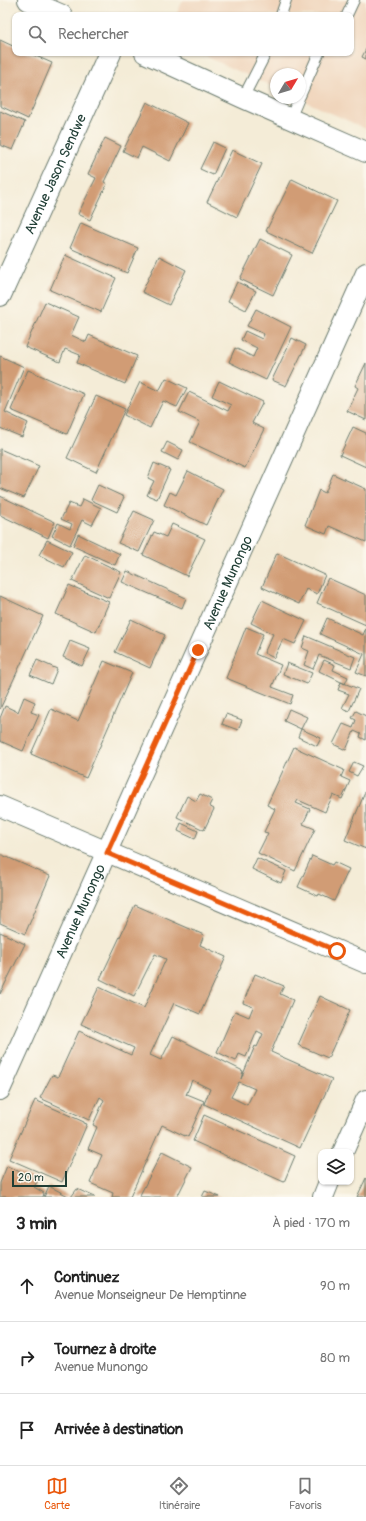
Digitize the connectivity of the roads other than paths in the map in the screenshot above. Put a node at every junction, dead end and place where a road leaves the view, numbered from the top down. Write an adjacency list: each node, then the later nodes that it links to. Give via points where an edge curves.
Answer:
1 (28, 0): 4 (street)
2 (286, 0): 5 (lane)
3 (354, 0): 6 (lane)
4 (55, 12)
5 (282, 12)
6 (348, 12)
7 (109, 56): 17 (street, Avenue Jason Sendwe)
8 (152, 56): 12 (street)
9 (264, 56): 12 (lane)
10 (318, 56): 11 (lane)
11 (306, 83)
12 (243, 98): 14 (street)
13 (297, 104): 14 (lane)
14 (290, 119): 15 (street)
15 (366, 152)
16 (366, 272): 19 (street, Avenue Munongo)
17 (0, 295)
18 (0, 806): 19 (street)
19 (107, 853): 20 (street); 21 (street, Avenue Munongo)
20 (366, 963)
21 (0, 1090)
22 (366, 1100): 23 (street)
23 (344, 1149)
24 (328, 1185): 25 (street)
25 (323, 1197)

